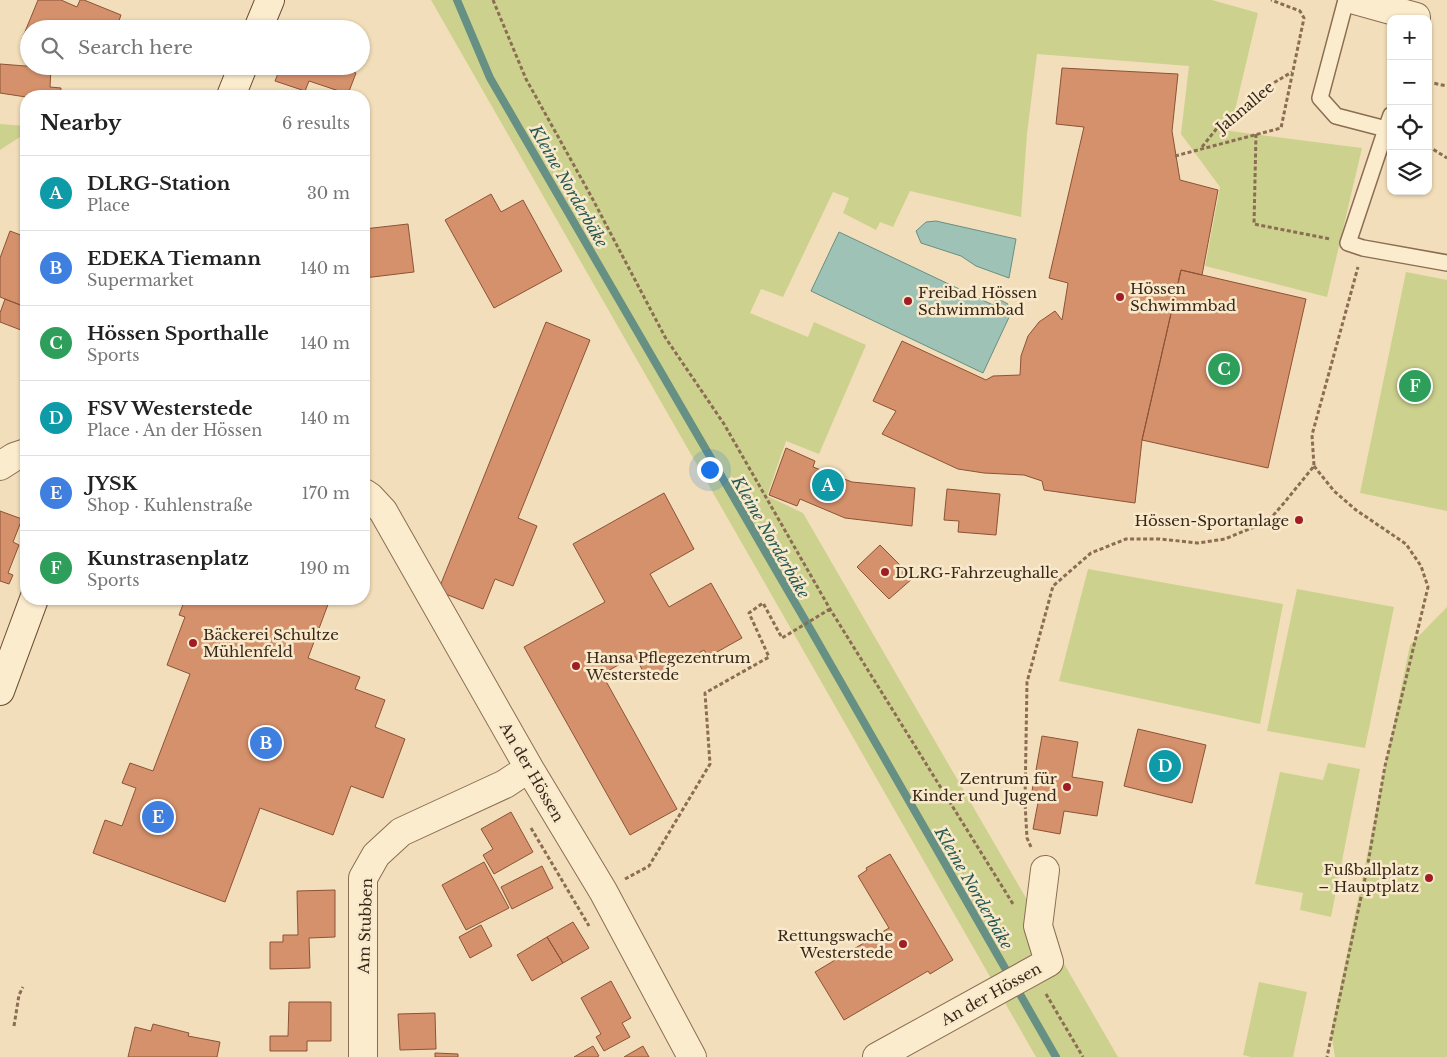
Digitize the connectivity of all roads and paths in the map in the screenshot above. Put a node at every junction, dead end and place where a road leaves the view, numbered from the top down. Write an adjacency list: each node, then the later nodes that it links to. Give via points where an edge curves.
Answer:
1 (270, 0): 7 (street)
2 (493, 0): 28 (path, via 526,79 592,196 665,337 724,424)
3 (1271, 0): 8 (path, via 1300,11 1304,18)
4 (1346, 0): 13 (lane, via 1320,98 1336,116)
5 (1355, 0): 6 (street)
6 (1417, 12)
7 (262, 20)
8 (1293, 72): 15 (path, via 1281,128); 16 (path, Jahnallee, via 1270,84 1221,123)
9 (239, 75): 12 (street)
10 (1432, 83): 11 (path)
11 (1447, 86)
12 (233, 90)
13 (1387, 122)
14 (1387, 125): 20 (lane)
15 (1256, 134): 16 (path); 20 (path, via 1254,224)
16 (1201, 148): 18 (path)
17 (1432, 149): 19 (path)
18 (1175, 156)
19 (1447, 158)
20 (1348, 243): 21 (lane)
21 (1363, 248): 22 (lane); 25 (path, via 1312,435)
22 (1447, 263)
23 (20, 455): 24 (street)
24 (0, 466)
25 (1314, 466): 31 (path, via 1270,518 1254,527 1225,539 1198,543 1126,539 1091,553 1053,586 1028,682 1027,838); 41 (path, via 1334,491 1356,510 1406,544 1421,566 1428,587 1385,766)
26 (370, 497): 30 (street, An der Hössen, via 383,511)
27 (32, 605): 29 (street)
28 (830, 609): 32 (path, via 782,638 763,603 749,613 769,657 705,693 710,764 649,866); 33 (path)
29 (0, 691)
30 (529, 768): 32 (street, An der Hössen); 37 (street, Am Stubben, via 505,784 401,832 376,855 364,878)
31 (1045, 870): 34 (street, An der Hössen, via 1038,926 1049,962)
32 (602, 891): 38 (street, An der Hössen)
33 (1018, 912)
34 (1028, 975): 39 (street, An der Hössen); 40 (path)
35 (24, 987): 36 (path, via 19,995)
36 (14, 1026)
37 (362, 1057)
38 (692, 1057)
39 (877, 1057)
40 (1083, 1057)
41 (1327, 1057)

